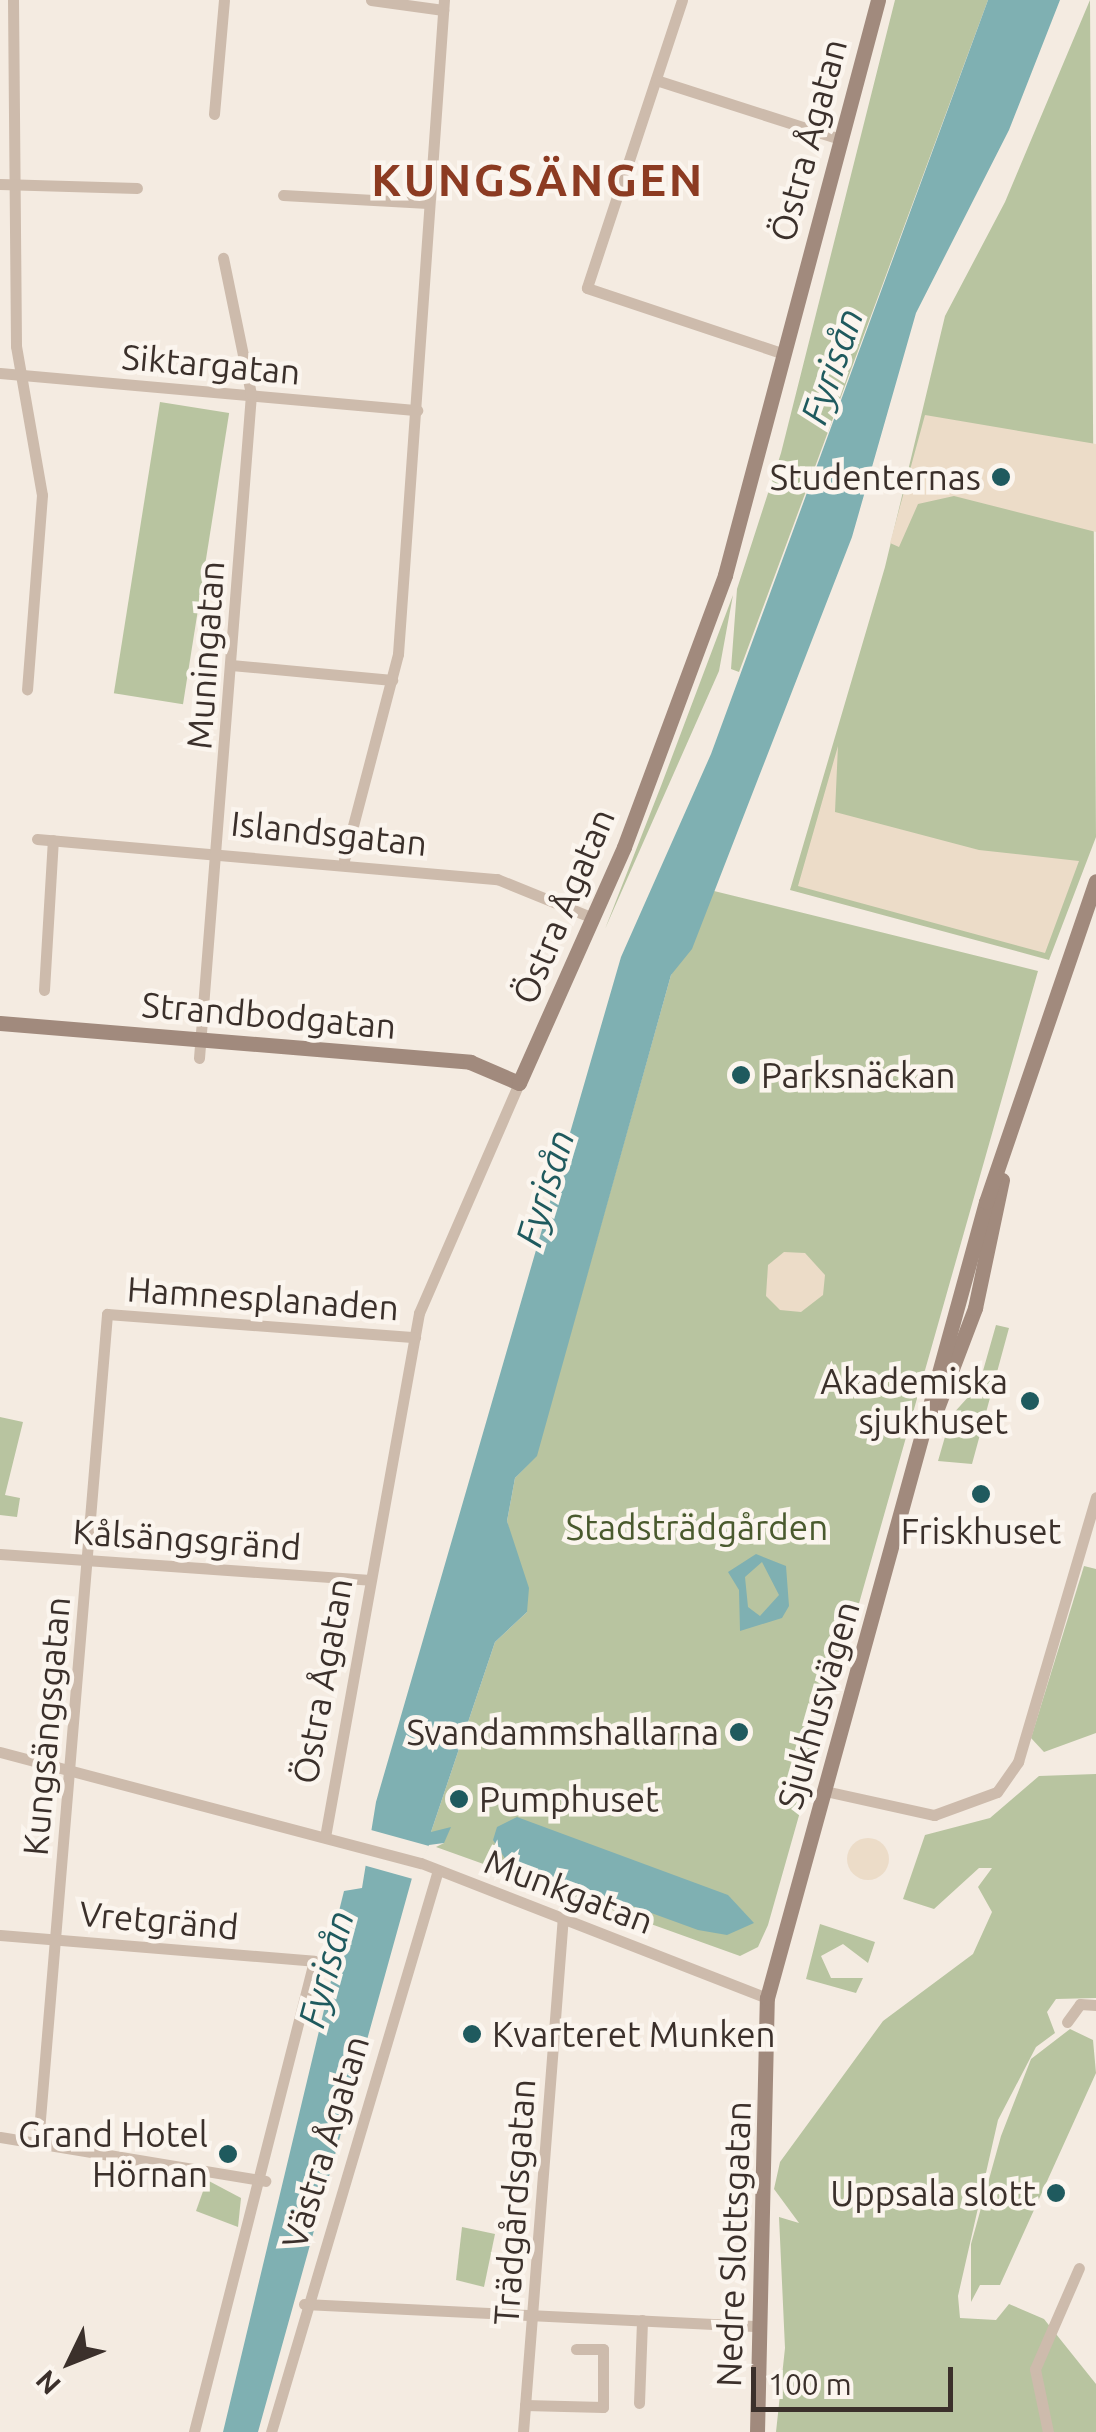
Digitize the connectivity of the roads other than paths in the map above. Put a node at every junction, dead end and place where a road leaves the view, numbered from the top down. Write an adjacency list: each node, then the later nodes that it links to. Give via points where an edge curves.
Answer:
1 (13, 0): 12 (street)
2 (224, 0): 9 (street)
3 (371, 0): 7 (street)
4 (668, 0): 6 (street)
5 (878, 0): 10 (street, Östra Ågatan)
6 (681, 3): 8 (street)
7 (443, 5): 15 (street)
8 (656, 80): 10 (street); 17 (street, via 586,288)
9 (214, 114)
10 (837, 138): 17 (street, Östra Ågatan)
11 (0, 184): 12 (street)
12 (15, 186): 13 (street); 19 (street)
13 (137, 188)
14 (283, 195): 15 (street)
15 (428, 203): 21 (street)
16 (224, 258): 20 (street, Muningatan)
17 (784, 354): 30 (street, Östra Ågatan, via 725,575)
18 (0, 373): 19 (street, Siktargatan)
19 (21, 375): 20 (street, Siktargatan); 24 (street, via 42,495)
20 (251, 394): 21 (street, Siktargatan); 22 (street, Muningatan)
21 (417, 410): 23 (street)
22 (232, 664): 23 (street); 27 (street, Muningatan)
23 (392, 680): 28 (street)
24 (27, 689)
25 (37, 839): 26 (street, Islandsgatan)
26 (53, 840): 27 (street, Islandsgatan); 31 (street)
27 (217, 850): 28 (street, Islandsgatan); 33 (street, Muningatan)
28 (344, 860): 30 (street, Islandsgatan, via 498,879)
29 (1096, 880): 44 (street, Sjukhusvägen, via 1010,1137)
30 (593, 918): 35 (street, Östra Ågatan)
31 (44, 990)
32 (4, 1025): 33 (street, Strandbodgatan)
33 (201, 1040): 34 (street, Muningatan); 35 (street, Strandbodgatan, via 470,1062)
34 (199, 1058)
35 (518, 1083): 37 (street, Östra Ågatan)
36 (107, 1314): 37 (street, Hamnesplanaden); 40 (street, Kungsängsgatan)
37 (415, 1337): 41 (street, Östra Ågatan)
38 (1096, 1497): 44 (street, via 1018,1762 997,1792 934,1815)
39 (0, 1554): 40 (street, Kålsängsgränd)
40 (87, 1560): 41 (street, Kålsängsgränd); 43 (street, Kungsängsgatan)
41 (370, 1580): 45 (street, Östra Ågatan)
42 (0, 1752): 43 (street, Munkgatan)
43 (71, 1771): 45 (street, Munkgatan); 49 (street, Kungsängsgatan)
44 (825, 1791): 50 (street, Sjukhusvägen)
45 (325, 1837): 46 (street, Munkgatan)
46 (438, 1870): 47 (street, Munkgatan); 57 (street, Västra Ågatan)
47 (563, 1916): 50 (street, Munkgatan); 58 (street, Trädgårdsgatan)
48 (0, 1935): 49 (street, Vretgränd)
49 (62, 1939): 54 (street, Kungsängsgatan); 55 (street, Vretgränd, via 314,1961)
50 (767, 1998): 60 (street, Nedre Slottsgatan)
51 (1096, 2005): 52 (street, via 1080,2004)
52 (1067, 2022)
53 (0, 2137): 54 (street)
54 (38, 2142): 55 (street)
55 (265, 2181): 64 (street, via 209,2350)
56 (1079, 2268): 68 (street, via 1036,2369)
57 (304, 2304): 58 (street); 65 (street, Västra Ågatan)
58 (533, 2315): 59 (street); 63 (street, Trädgårdsgatan)
59 (642, 2320): 60 (street); 62 (street)
60 (759, 2326): 67 (street, Nedre Slottsgatan)
61 (576, 2349): 63 (street, via 603,2349 603,2407)
62 (638, 2402)
63 (525, 2404): 66 (street, Trädgårdsgatan)
64 (194, 2432)
65 (271, 2432)
66 (523, 2432)
67 (757, 2432)
68 (1048, 2432)

